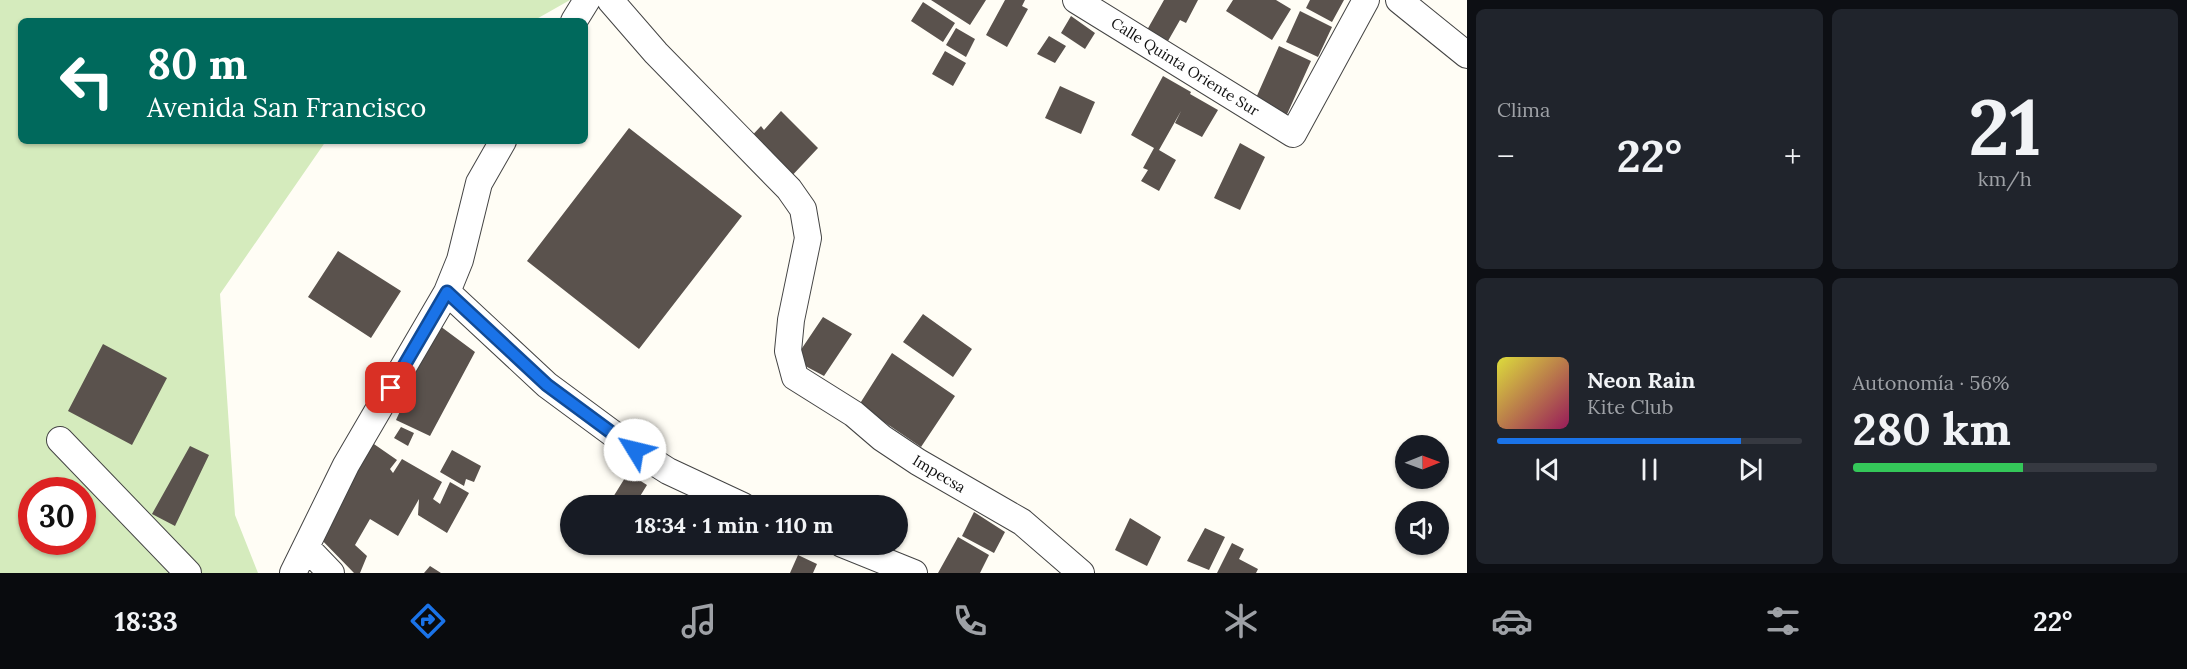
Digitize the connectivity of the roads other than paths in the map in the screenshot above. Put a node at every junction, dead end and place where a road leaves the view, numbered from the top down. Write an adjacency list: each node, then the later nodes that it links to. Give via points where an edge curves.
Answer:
1 (587, 0): 6 (street)
2 (609, 0): 18 (street, Impecsa, via 789,189 802,209 808,238 788,351 795,377 854,414 918,462 1022,522)
3 (1076, 0): 4 (street, Calle Quinta Oriente Sur, via 1293,134)
4 (1366, 0)
5 (1400, 0): 7 (street)
6 (576, 18)
7 (1467, 55)
8 (501, 144): 9 (street, via 479,183 460,260)
9 (447, 292): 11 (street, via 547,385 635,450 668,471); 12 (street, via 346,465)
10 (60, 440): 14 (street)
11 (719, 495)
12 (306, 547): 15 (street); 16 (street)
13 (869, 555): 17 (street)
14 (189, 573)
15 (293, 573)
16 (331, 573)
17 (914, 573)
18 (1081, 573)

